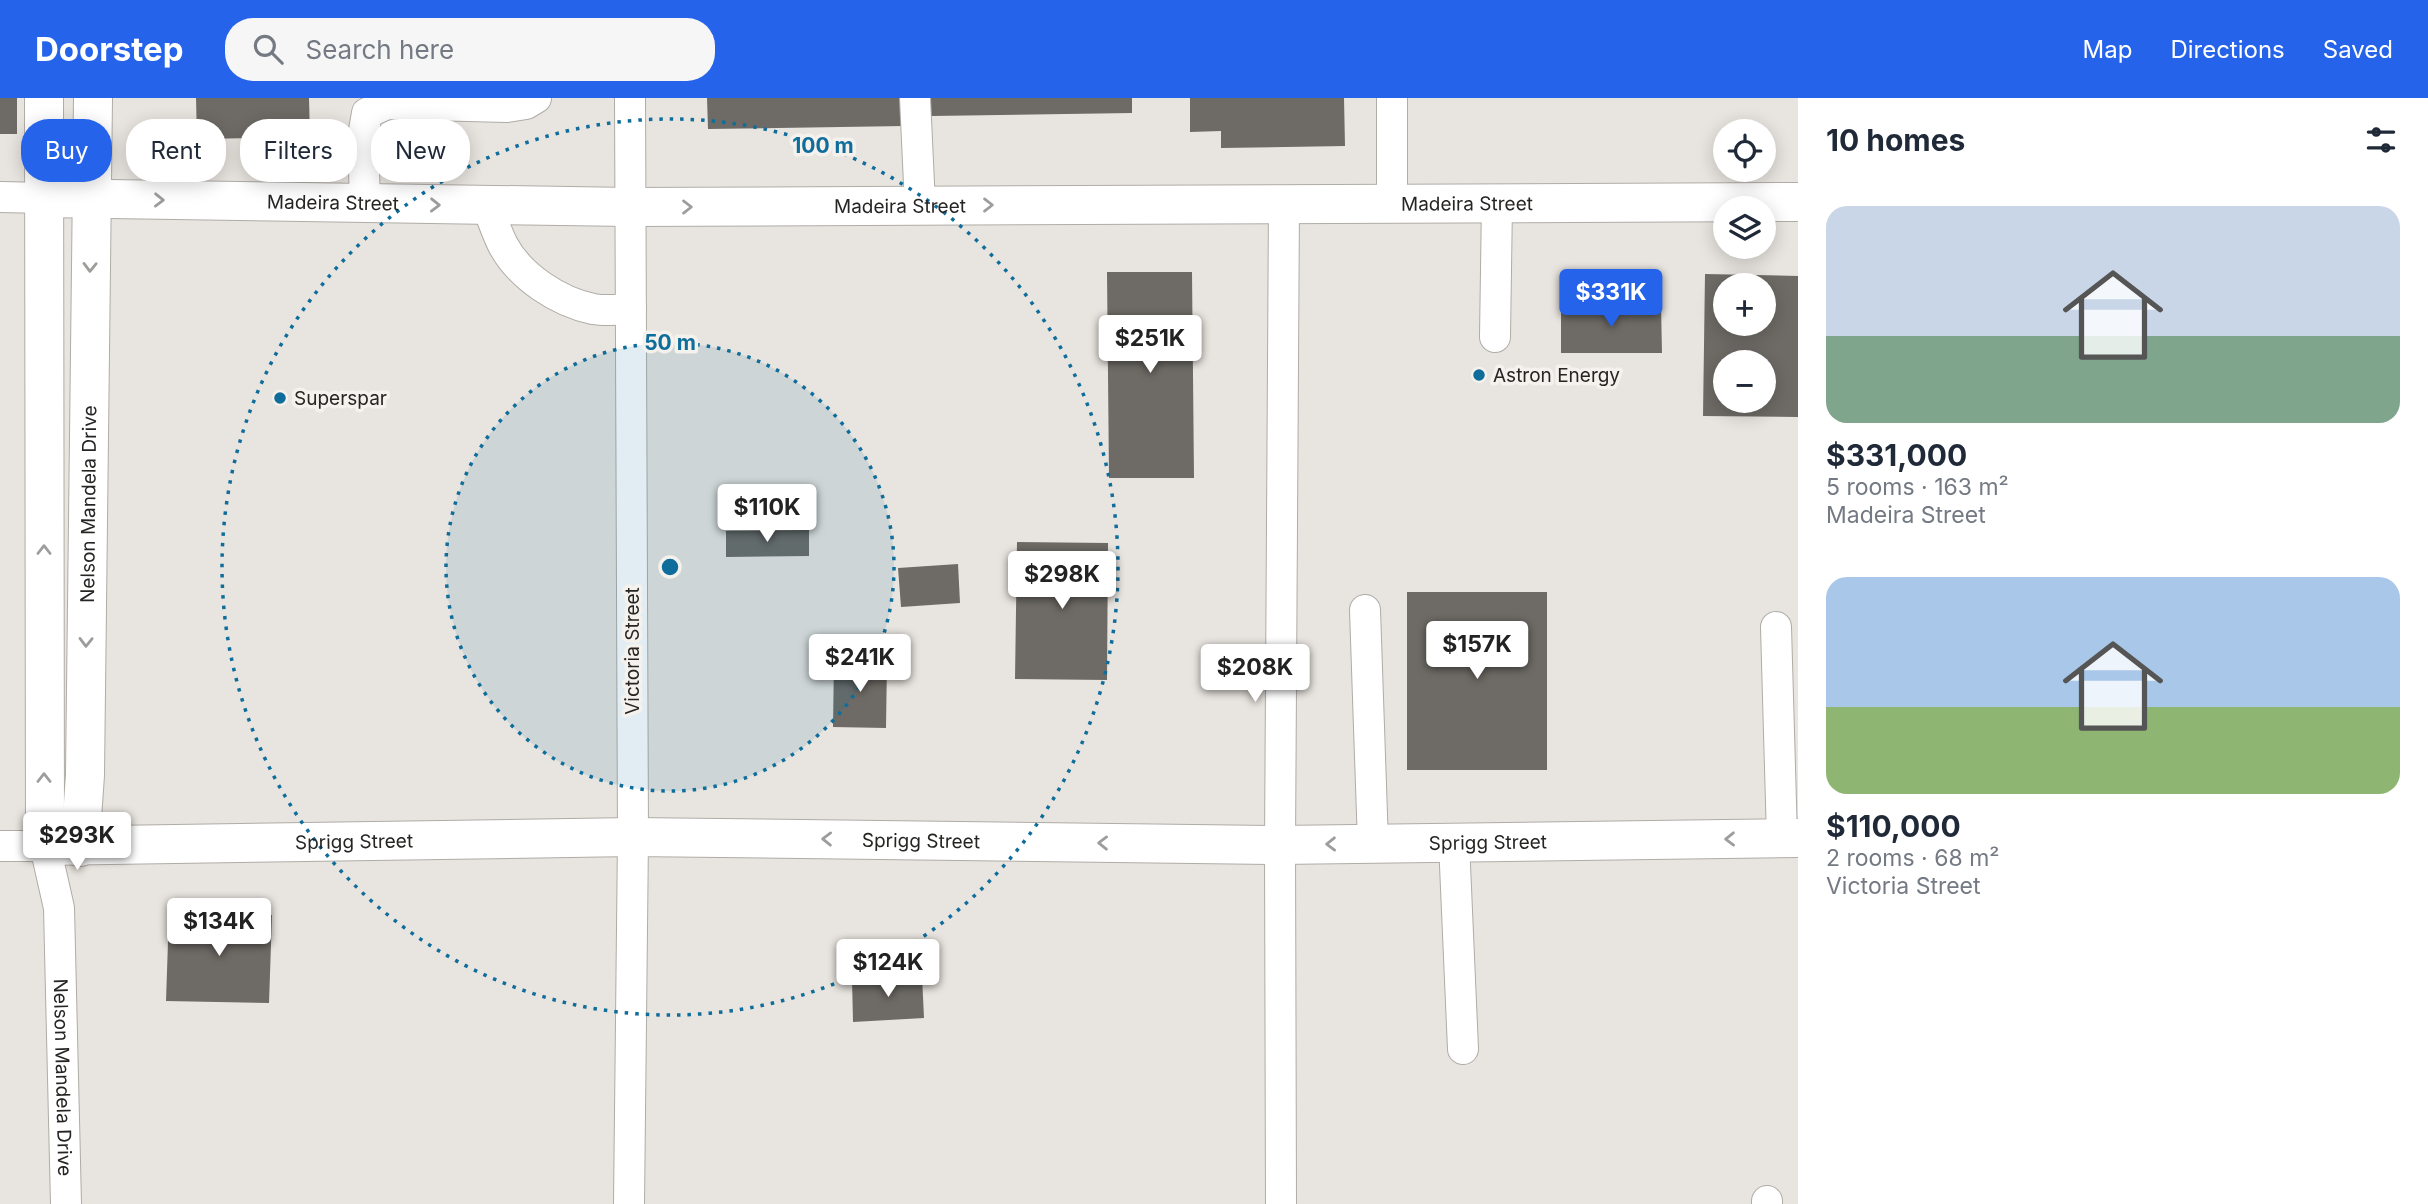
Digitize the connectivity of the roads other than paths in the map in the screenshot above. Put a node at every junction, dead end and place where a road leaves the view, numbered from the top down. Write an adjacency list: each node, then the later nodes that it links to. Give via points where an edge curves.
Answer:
1 (44, 98): 8 (highway, Nelson Mandela Drive)
2 (93, 98): 9 (highway, Nelson Mandela Drive)
3 (536, 98): 14 (street, via 507,107 376,107 364,121)
4 (630, 98): 17 (street, Victoria Street)
5 (915, 98): 16 (street)
6 (1392, 98): 13 (street)
7 (0, 197): 8 (street, Madeira Street)
8 (44, 198): 9 (highway, Madeira Street); 28 (highway, Nelson Mandela Drive, one-way to 8)
9 (90, 199): 14 (highway, Madeira Street, one-way to 14); 28 (highway, Nelson Mandela Drive, one-way to 28, via 85,775)
10 (1497, 202): 11 (highway, Madeira Street); 13 (highway, Madeira Street); 19 (street)
11 (1798, 202)
12 (1284, 203): 13 (highway, Madeira Street); 16 (highway, Madeira Street, one-way to 12); 26 (street)
13 (1392, 203)
14 (365, 204): 15 (highway, Madeira Street, one-way to 15)
15 (487, 205): 17 (highway, Madeira Street); 18 (street, via 513,262 542,287 596,310)
16 (920, 205): 17 (highway, Madeira Street, one-way to 16)
17 (630, 207): 18 (street, Victoria Street)
18 (631, 309): 22 (street, Victoria Street)
19 (1494, 337)
20 (1365, 610): 25 (street)
21 (1776, 626): 23 (street)
22 (633, 837): 26 (highway, Sprigg Street, one-way to 22); 28 (highway, Sprigg Street); 31 (street, Victoria Street)
23 (1790, 838): 24 (highway, Sprigg Street, one-way to 24)
24 (1454, 842): 25 (highway, Sprigg Street); 29 (street)
25 (1373, 844): 26 (highway, Sprigg Street, one-way to 26)
26 (1280, 845): 32 (street)
27 (0, 846): 28 (street)
28 (63, 847): 30 (street, Nelson Mandela Drive, via 58,908)
29 (1463, 1049)
30 (66, 1204)
31 (629, 1204)
32 (1281, 1204)

